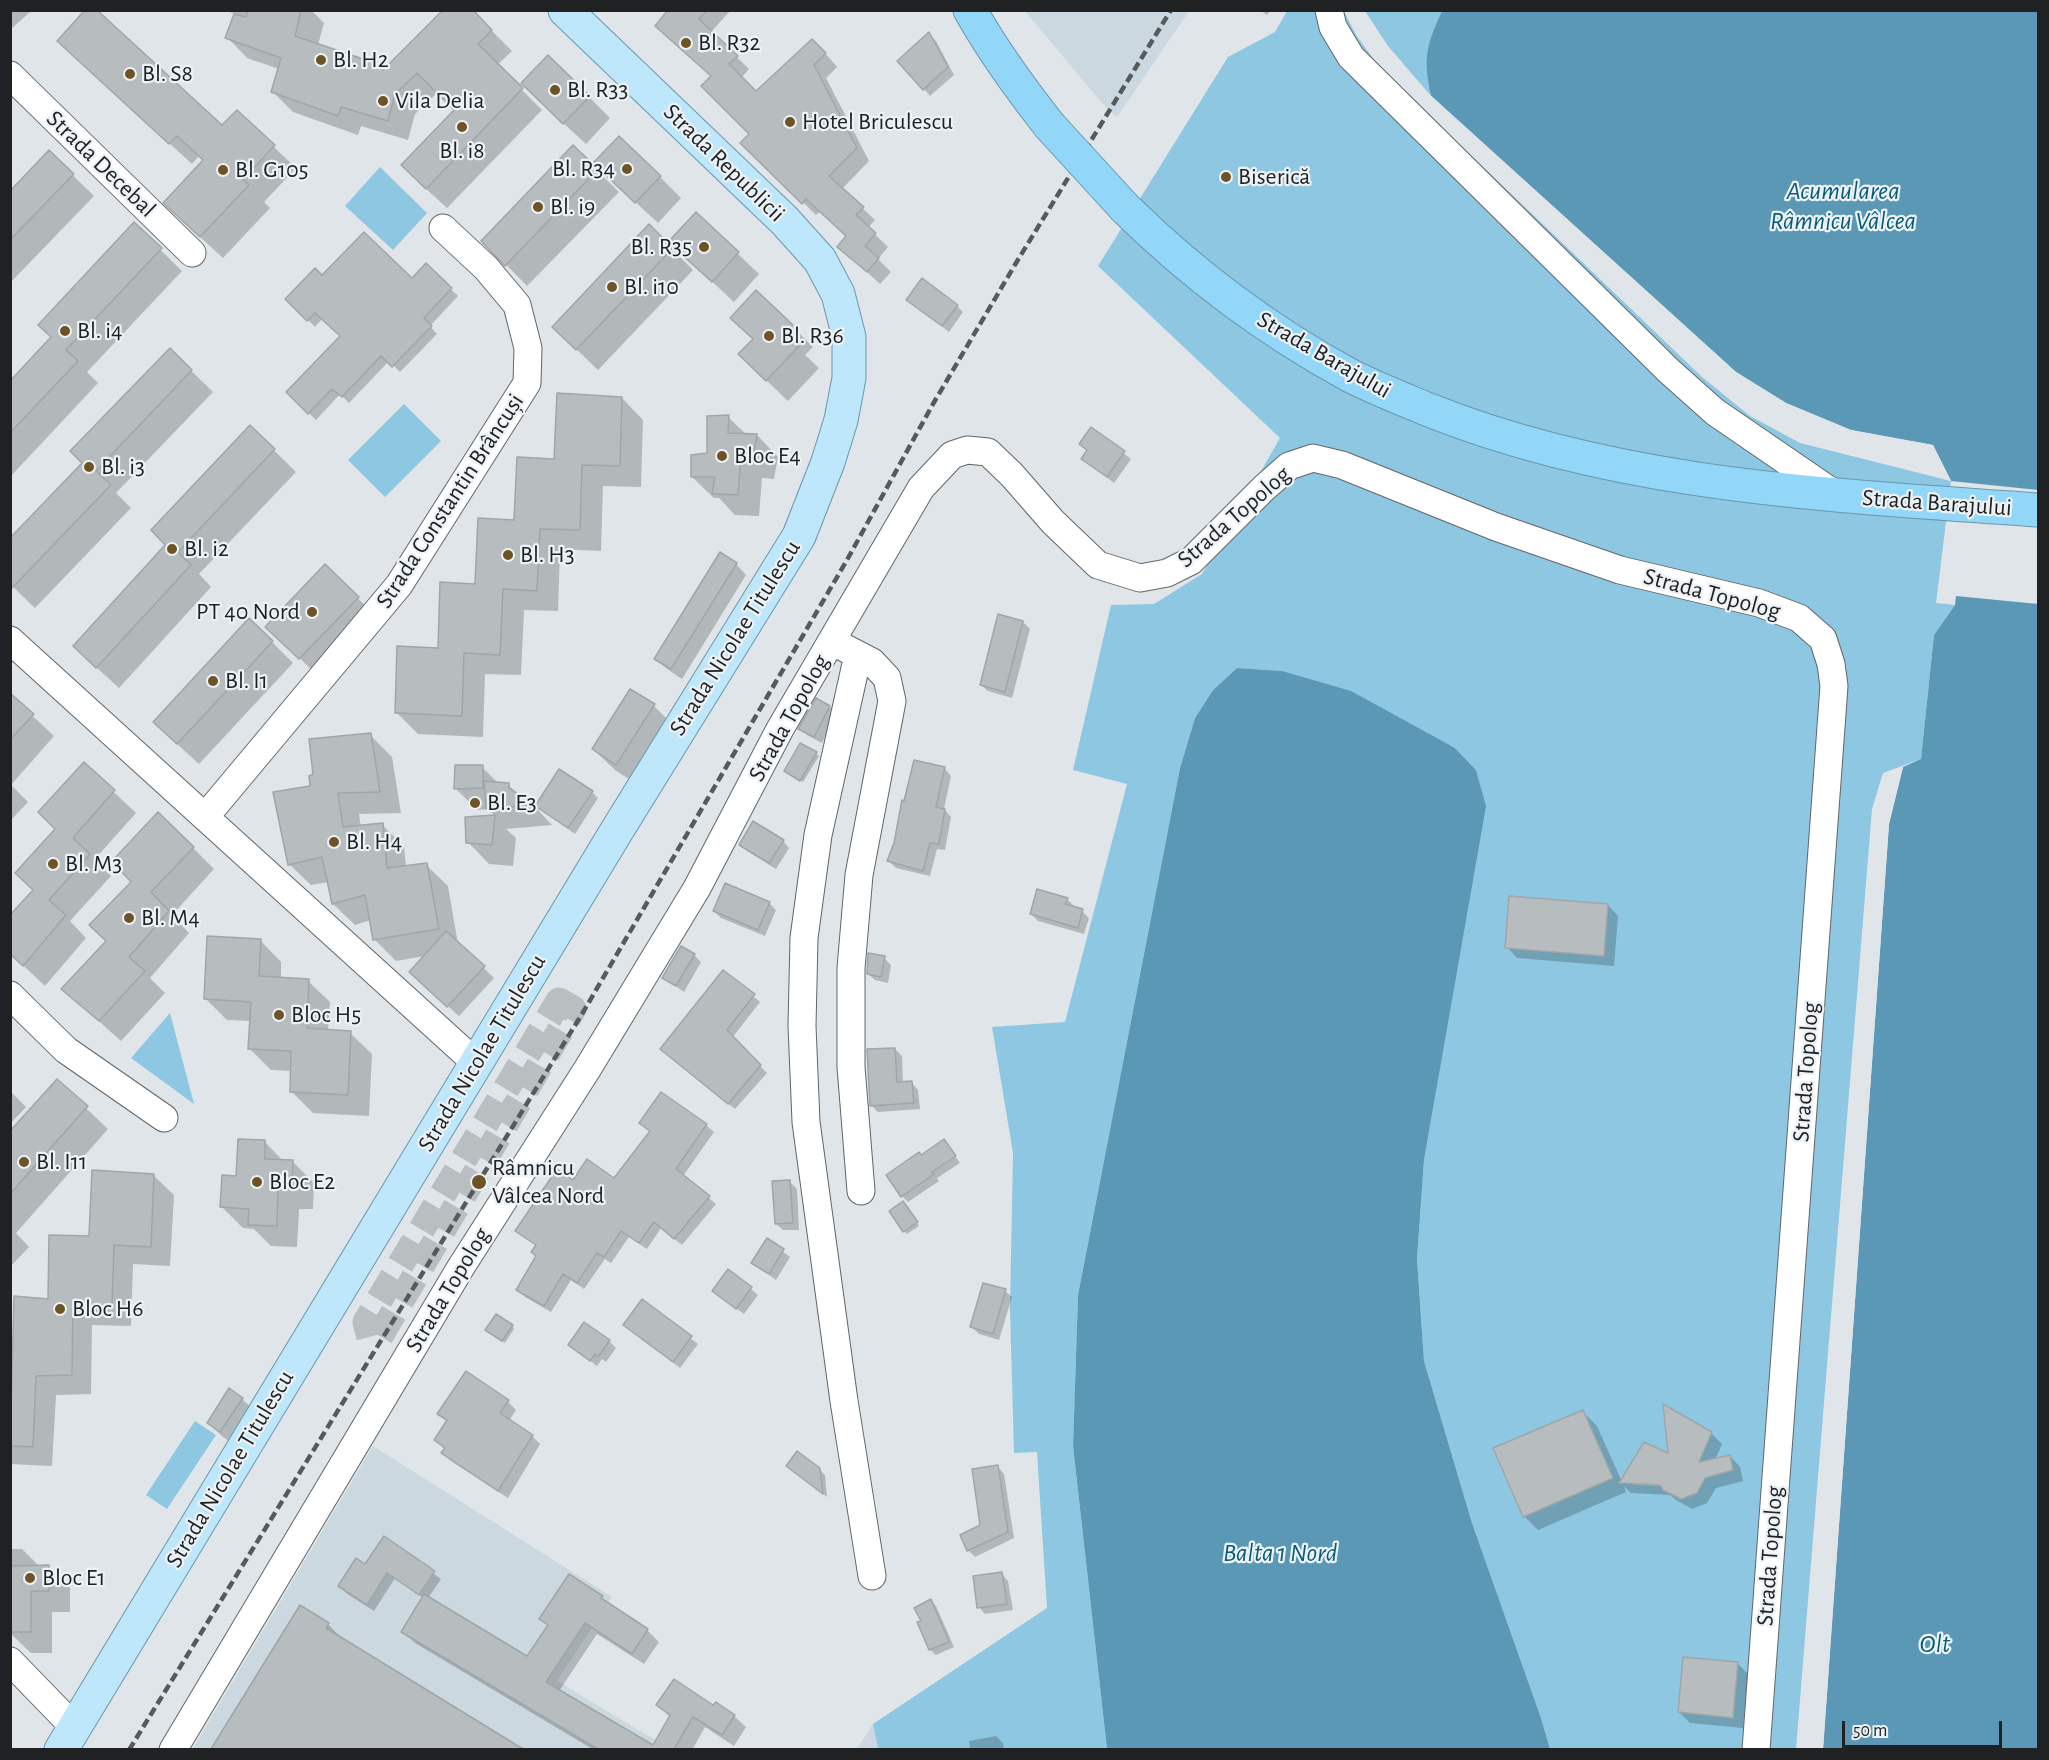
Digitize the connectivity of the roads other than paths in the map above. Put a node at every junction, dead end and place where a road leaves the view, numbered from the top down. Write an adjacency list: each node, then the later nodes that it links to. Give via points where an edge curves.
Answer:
1 (565, 10): 7 (main road, Strada Republicii, via 820,260 838,294)
2 (970, 10): 8 (highway, Strada Barajului, bridge, via 1016,83 1049,125 1153,236 1264,323 1353,377 1445,417 1543,448 1675,476)
3 (1329, 10): 8 (street, Strada Barajului, via 1333,27 1351,57 1670,371 1715,412)
4 (10, 75): 6 (street, Strada Decebal)
5 (443, 228): 13 (street, Strada Constantin Brâncuși, via 486,268 517,305 528,348 527,383 399,585)
6 (192, 253)
7 (849, 337): 15 (main road, Strada Nicolae Titulescu, via 849,378 841,420 799,537)
8 (1836, 495): 9 (highway, Strada Barajului)
9 (2038, 510)
10 (10, 640): 13 (street)
11 (831, 641): 12 (street); 21 (street, Strada Topolog, via 697,888 461,1267); 22 (street, Strada Topolog, via 921,488 952,455 967,450 988,452 1098,565 1140,578 1167,573 1191,561 1288,466 1313,458 1342,465 1496,527 1620,570 1759,603 1799,618 1824,639 1834,686)
12 (858, 655): 17 (street, via 872,662 887,678 892,701 858,875 852,968 851,1067); 18 (street, via 818,835 804,938 802,1026 806,1122)
13 (205, 817): 15 (street)
14 (10, 995): 16 (street, via 66,1050)
15 (476, 1063): 20 (main road, Strada Nicolae Titulescu)
16 (165, 1119)
17 (861, 1191)
18 (872, 1576)
19 (10, 1661): 20 (street)
20 (67, 1738)
21 (173, 1749)
22 (1756, 1749)

